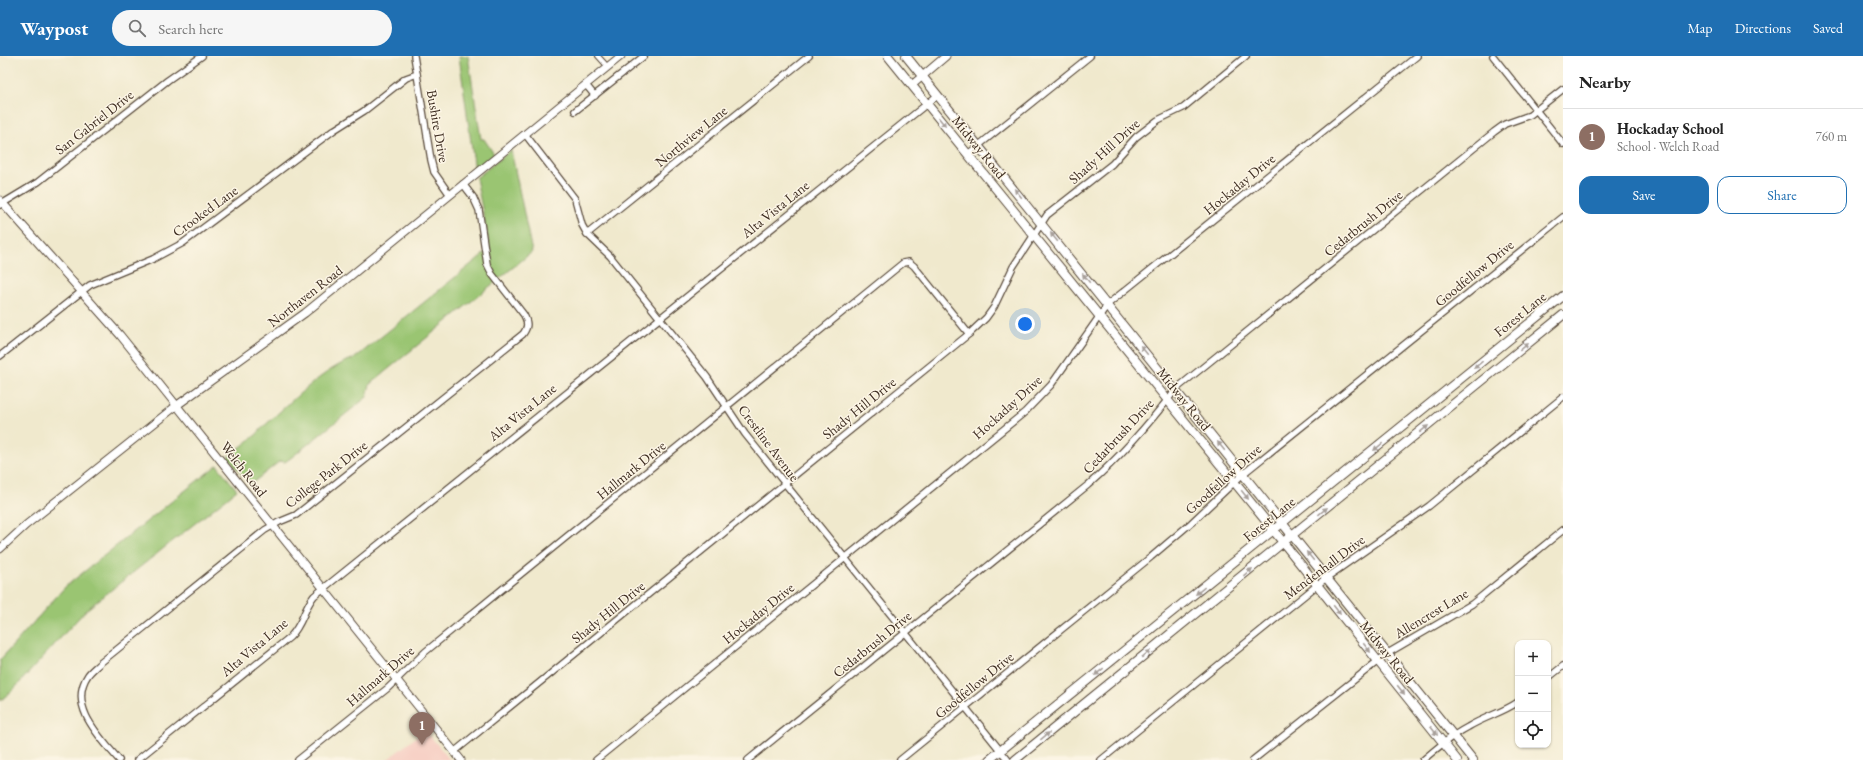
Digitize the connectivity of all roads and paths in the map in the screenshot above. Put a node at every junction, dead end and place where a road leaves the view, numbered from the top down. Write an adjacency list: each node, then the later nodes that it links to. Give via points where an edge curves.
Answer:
1 (202, 56): 31 (street, San Gabriel Drive, via 38,182)
2 (414, 56): 15 (street, Bushire Drive)
3 (598, 56): 14 (street)
4 (621, 56): 14 (street, Northaven Road)
5 (644, 56): 21 (street)
6 (809, 56): 34 (street, Northview Lane)
7 (888, 56): 18 (main road, Midway Road)
8 (906, 56): 16 (main road, Midway Road)
9 (946, 56): 16 (street)
10 (1090, 56): 27 (street)
11 (1417, 56): 38 (street, Hockaday Drive)
12 (1493, 56): 24 (street)
13 (1243, 57): 33 (street, Shady Hill Drive, via 1183,108 1158,120 1136,137 1116,161 1047,215)
14 (608, 67): 17 (street, Northaven Road)
15 (417, 74): 30 (street, Bushire Drive, via 434,172); 36 (street, Crooked Lane, via 406,78 183,243)
16 (923, 76): 18 (street); 20 (main road, Midway Road)
17 (586, 85): 21 (street); 25 (street, Northaven Road)
18 (912, 85): 22 (main road, Midway Road)
19 (1563, 90): 24 (street, Cedarbrush Drive)
20 (938, 95): 22 (street, Alta Vista Lane); 27 (main road, Midway Road)
21 (595, 96): 23 (street)
22 (927, 104): 28 (main road, Midway Road, one-way to 28); 41 (street, Alta Vista Lane)
23 (576, 111)
24 (1536, 111): 26 (street); 44 (street, Cedarbrush Drive, via 1505,124 1494,132)
25 (525, 134): 29 (street, Northaven Road); 34 (street, Crestline Avenue, via 575,199)
26 (1563, 144)
27 (979, 145): 28 (street); 33 (main road, Midway Road, one-way to 27)
28 (968, 154): 35 (main road, Midway Road)
29 (463, 184): 30 (street, Northaven Road); 53 (street, College Park Drive, via 473,197 478,210 487,264 524,315 527,321 526,329 296,515)
30 (450, 195): 47 (street, Northaven Road, via 305,313)
31 (1, 203): 36 (street, Welch Road)
32 (1563, 217): 49 (street, Goodfellow Drive)
33 (1042, 223): 35 (street, Shady Hill Drive); 38 (main road, Midway Road, one-way to 33)
34 (587, 234): 41 (street, Crestline Avenue, via 610,256)
35 (1034, 236): 40 (main road, Midway Road); 42 (street, Shady Hill Drive, via 1013,267 994,307)
36 (81, 291): 43 (street, Crooked Lane); 47 (street, Welch Road)
37 (1563, 296): 52 (main road, Forest Lane, one-way to 52)
38 (1108, 304): 40 (street, Hockaday Drive); 44 (main road, Midway Road, one-way to 38)
39 (1563, 315): 56 (main road, Forest Lane, one-way to 39)
40 (1100, 317): 46 (main road, Midway Road); 59 (street, Hockaday Drive, via 1052,385 1025,412)
41 (660, 318): 48 (street, Crestline Avenue, via 707,377); 62 (street, Alta Vista Lane)
42 (969, 334): 48 (street, Hallmark Drive, via 914,266 909,262 904,263); 51 (street, Shady Hill Drive)
43 (0, 356)
44 (1176, 389): 46 (street, Cedarbrush Drive); 49 (main road, Midway Road, one-way to 44)
45 (1563, 396): 60 (street, Mendenhall Drive, via 1429,506)
46 (1168, 400): 50 (main road, Midway Road); 63 (street, Cedarbrush Drive, via 1125,450 1088,485)
47 (176, 406): 53 (street, Welch Road); 58 (street, Northaven Road, via 26,525)
48 (726, 407): 51 (street, Crestline Avenue); 68 (street, Hallmark Drive, via 425,652)
49 (1243, 474): 50 (street, Goodfellow Drive); 52 (main road, Midway Road)
50 (1234, 482): 55 (main road, Midway Road, one-way to 55); 70 (street, Goodfellow Drive, via 1151,557)
51 (785, 484): 59 (street, Crestline Avenue); 74 (street, Shady Hill Drive)
52 (1283, 524): 55 (main road, Forest Lane); 56 (main road, Midway Road)
53 (272, 526): 62 (street, Welch Road); 75 (street, College Park Drive, via 88,675 83,689 84,712 90,724)
54 (1563, 530): 64 (street, Allencrest Lane, via 1472,604)
55 (1274, 531): 57 (main road, Midway Road); 73 (main road, Forest Lane, one-way to 73)
56 (1293, 535): 57 (main road, Forest Lane); 60 (main road, Midway Road, one-way to 56)
57 (1284, 543): 61 (main road, Midway Road); 84 (main road, Forest Lane, one-way to 57)
58 (0, 549)
59 (845, 558): 63 (street, Crestline Avenue); 79 (street, Hockaday Drive)
60 (1326, 578): 61 (street, Mendenhall Drive); 64 (main road, Midway Road)
61 (1317, 585): 65 (main road, Midway Road, one-way to 65); 85 (street, Mendenhall Drive)
62 (323, 588): 68 (street, Welch Road); 76 (street, Alta Vista Lane, via 309,602 302,622 290,637)
63 (905, 633): 70 (street, Crestline Avenue); 80 (street, Cedarbrush Drive)
64 (1388, 654): 65 (street, Allencrest Lane); 71 (main road, Midway Road)
65 (1378, 661): 72 (main road, Midway Road, one-way to 72); 86 (street, Allencrest Lane)
66 (1563, 666): 67 (street)
67 (1550, 676)
68 (396, 680): 74 (street, Welch Road); 77 (street, Hallmark Drive)
69 (1515, 704): 71 (street, via 1468,726)
70 (965, 708): 73 (street, Crestline Avenue); 81 (street, Goodfellow Drive)
71 (1453, 736): 72 (street); 89 (main road, Midway Road)
72 (1443, 744): 87 (street); 88 (main road, Midway Road)
73 (1000, 751): 82 (main road, Forest Lane); 83 (street, Crestline Avenue)
74 (454, 752): 78 (street, Welch Road)
75 (119, 760)
76 (137, 760)
77 (298, 760)
78 (461, 760)
79 (596, 760)
80 (748, 760)
81 (900, 760)
82 (989, 760)
83 (1008, 760)
84 (1015, 760)
85 (1101, 760)
86 (1254, 760)
87 (1423, 760)
88 (1457, 760)
89 (1473, 760)

